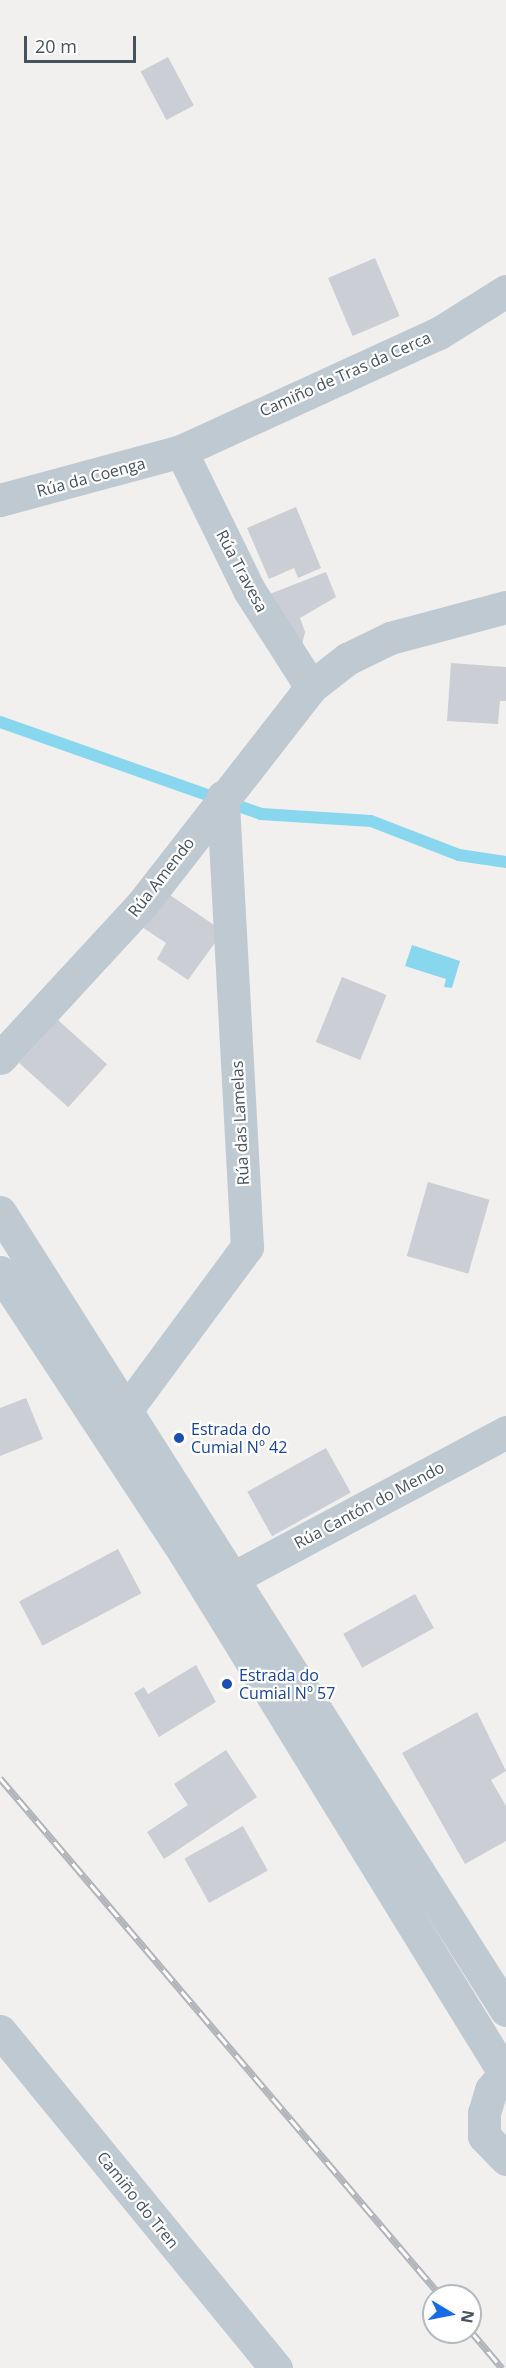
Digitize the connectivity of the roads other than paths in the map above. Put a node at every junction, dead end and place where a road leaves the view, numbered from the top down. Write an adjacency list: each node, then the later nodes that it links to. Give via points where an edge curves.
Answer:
1 (506, 291): 2 (street, Camiño de Tras da Cerca, via 439,333)
2 (181, 451): 3 (street, Rúa da Coenga); 5 (street, Rúa Travesa, via 249,590)
3 (0, 500)
4 (506, 607): 5 (street, Rúa Amendo, via 390,638 347,659)
5 (311, 687): 6 (street, Rúa Amendo)
6 (223, 797): 7 (street, Rúa Amendo, via 143,903); 12 (street, Rúa das Lamelas, via 247,1246)
7 (0, 1058)
8 (0, 1212): 12 (street)
9 (0, 1235): 11 (street, via 48,1316)
10 (0, 1272): 11 (street)
11 (72, 1386): 18 (street, via 183,1552)
12 (127, 1409): 14 (street)
13 (506, 1432): 14 (street, Rúa Cantón do Mendo)
14 (231, 1579): 15 (street)
15 (446, 1917): 16 (street); 18 (street, via 461,1978)
16 (506, 2010)
17 (0, 2031): 20 (street, Camiño do Tren)
18 (505, 2067): 19 (street, via 486,2105 484,2136)
19 (506, 2159)
20 (276, 2368)

